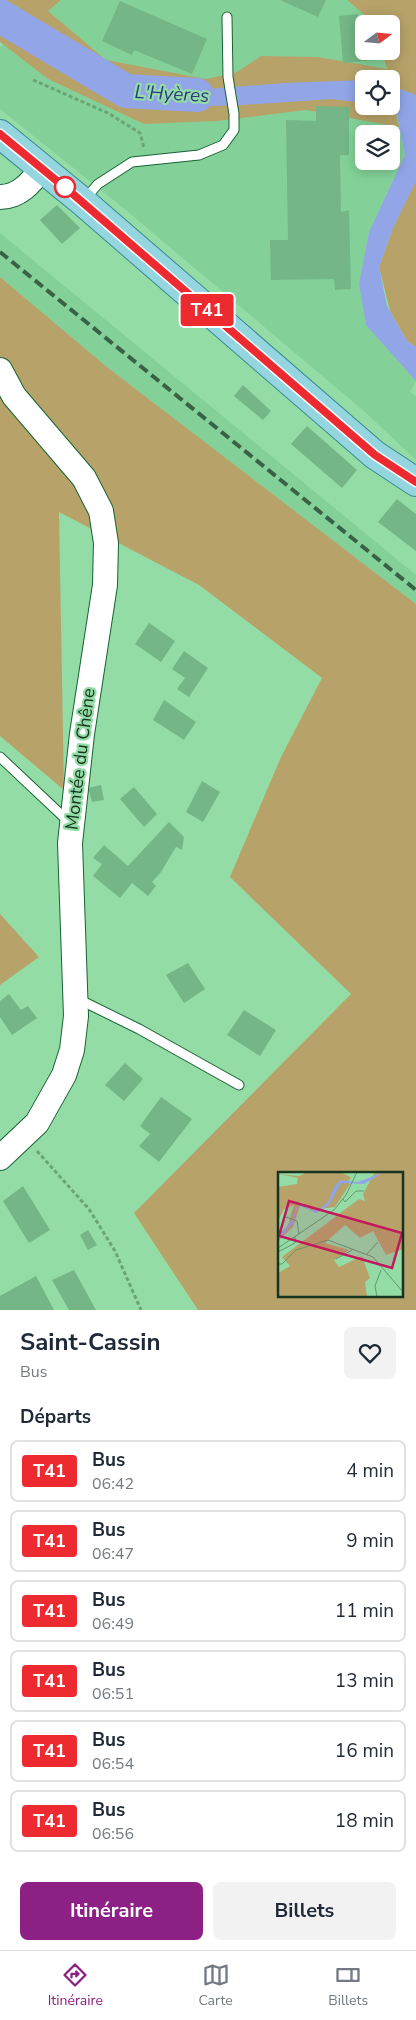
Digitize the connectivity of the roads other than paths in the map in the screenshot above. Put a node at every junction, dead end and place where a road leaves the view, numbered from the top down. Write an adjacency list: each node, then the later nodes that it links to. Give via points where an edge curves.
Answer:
1 (227, 17): 5 (lane, via 228,77 234,130 223,145 199,155 132,162 98,184)
2 (0, 134): 3 (main road)
3 (42, 168): 4 (street, via 23,190); 5 (main road)
4 (0, 198)
5 (83, 202): 7 (main road, via 375,455)
6 (0, 370): 9 (street, Montée du Chêne, via 14,396 84,478 101,511 104,527 105,585)
7 (416, 482)
8 (0, 757): 9 (lane)
9 (72, 825): 10 (street, Montée du Chêne)
10 (75, 998): 11 (lane, via 139,1029); 12 (street, Montée du Chêne, via 72,1050 64,1076 37,1123)
11 (239, 1085)
12 (0, 1158)

